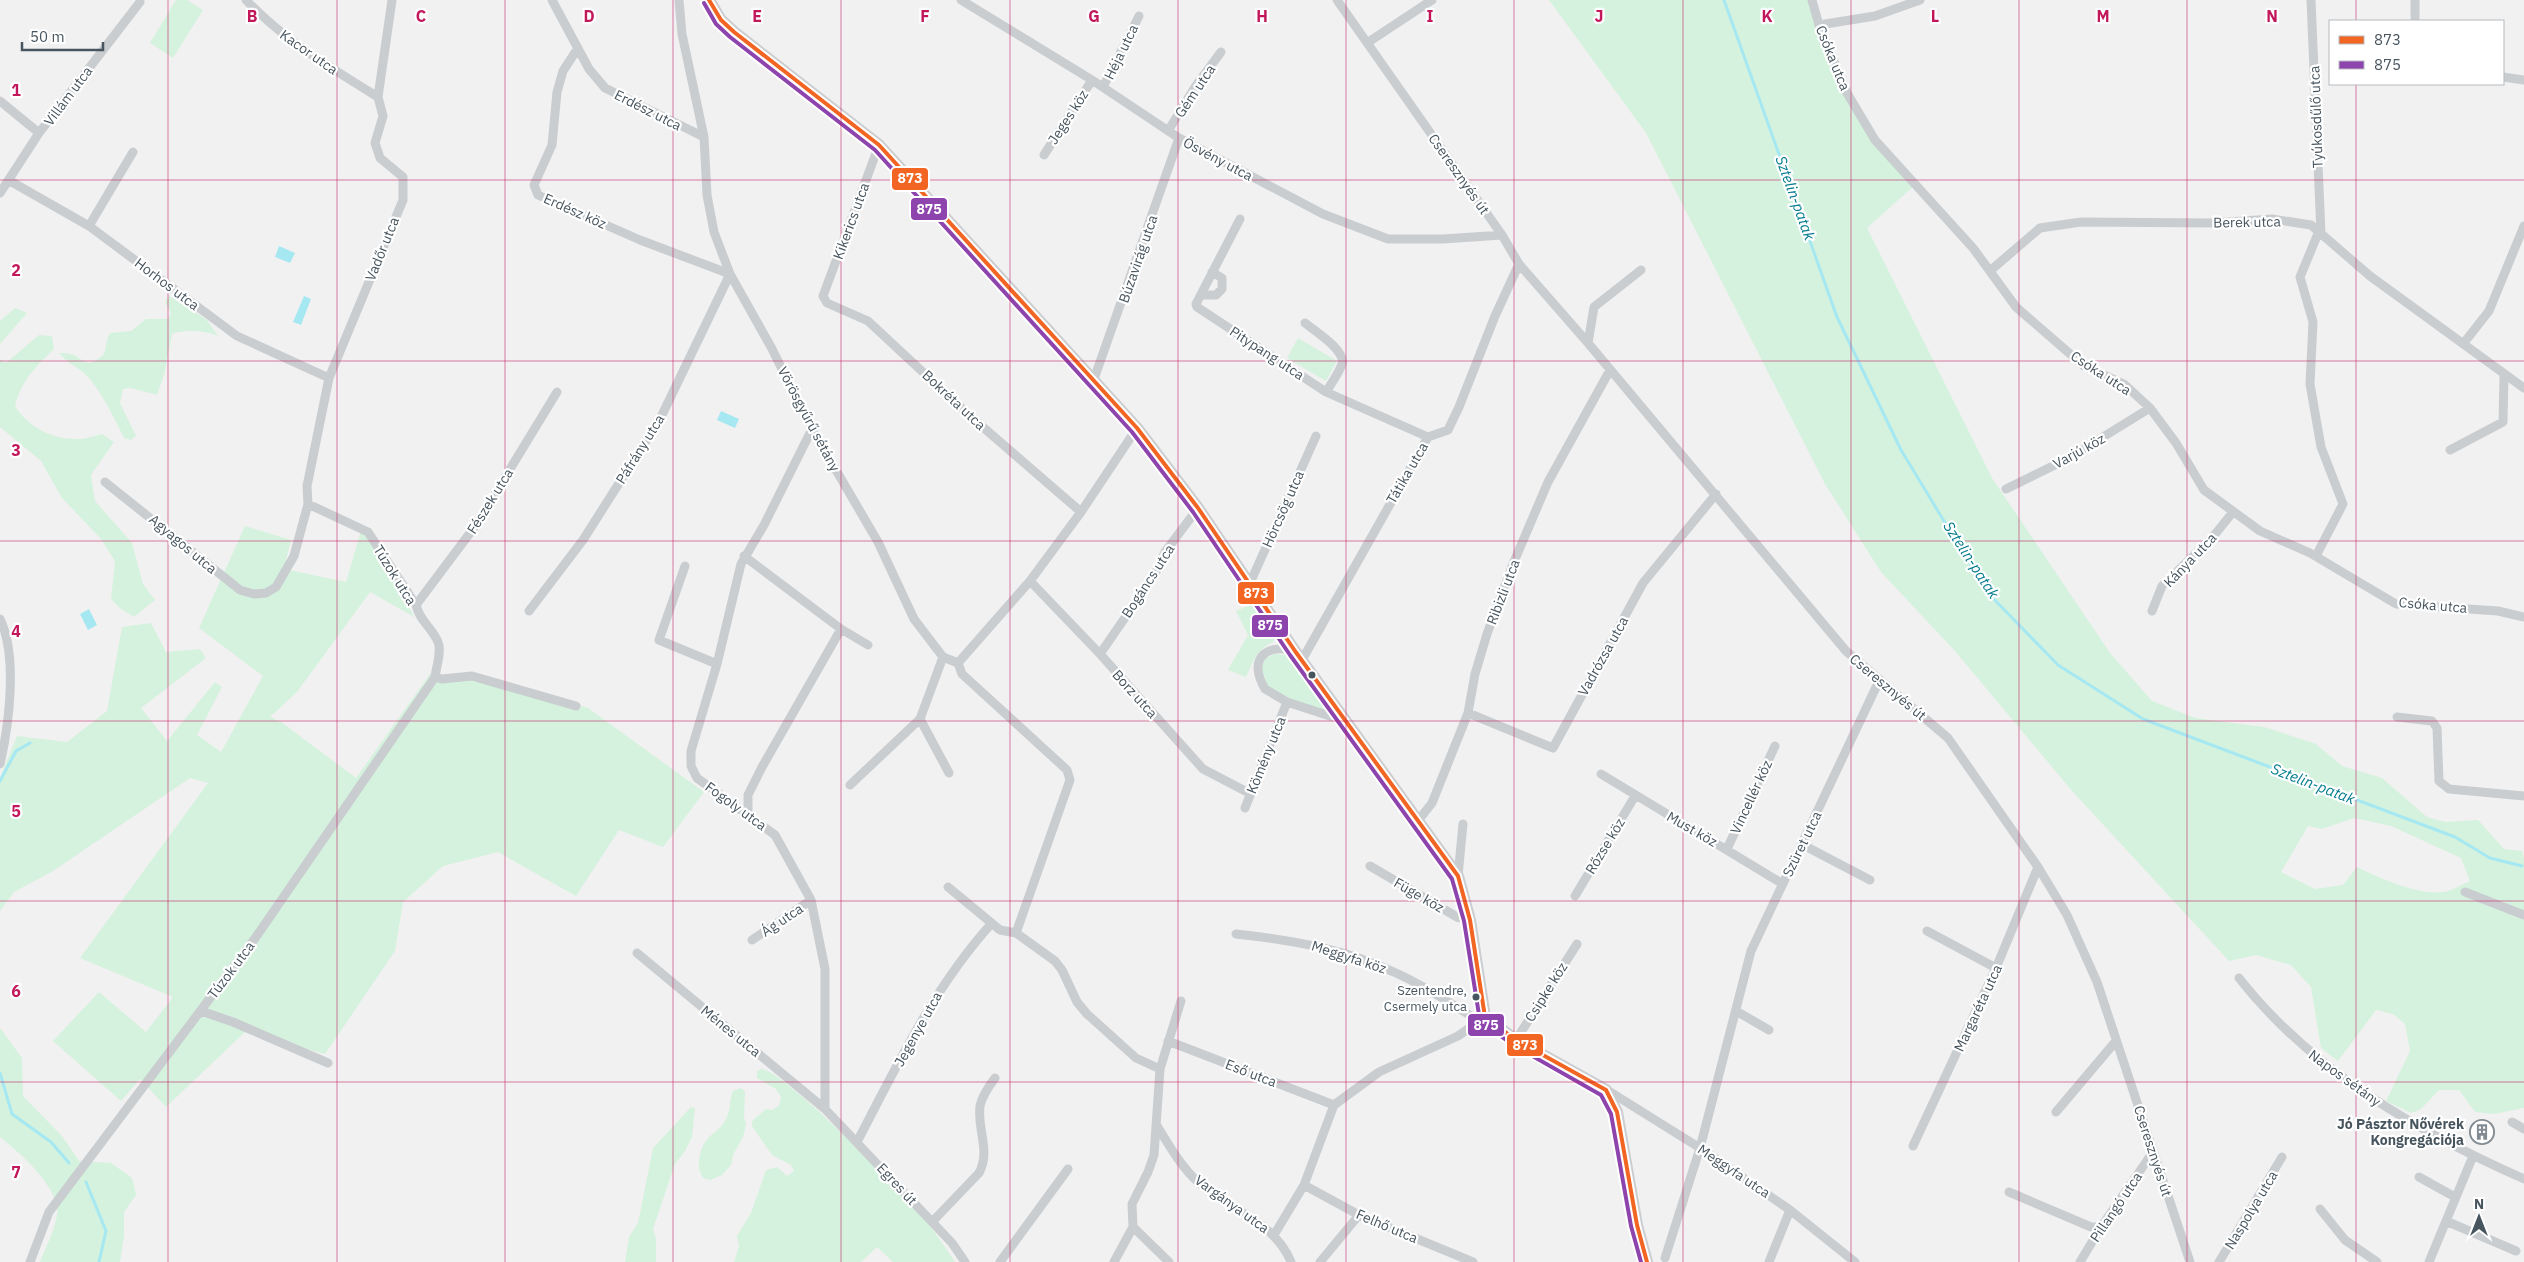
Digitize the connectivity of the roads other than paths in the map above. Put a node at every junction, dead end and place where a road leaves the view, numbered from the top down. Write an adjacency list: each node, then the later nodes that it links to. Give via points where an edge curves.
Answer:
1 (246, 0): 24 (street, Kacor utca, via 266,22)
2 (392, 0): 24 (street, Vadőr utca)
3 (552, 0): 18 (street, Erdész utca)
4 (679, 0): 28 (street, Vörösgyűrű sétány, via 682,34)
5 (710, 0): 30 (street, via 721,20 734,32)
6 (961, 0): 21 (street, Ösvény utca)
7 (1337, 0): 17 (street, Cseresznyés út)
8 (1432, 0): 17 (street)
9 (1812, 0): 16 (street, Csóka utca)
10 (1920, 0): 16 (street, via 1875,16)
11 (2311, 0): 38 (street, Tyúkosdűlő utca)
12 (2414, 0): 15 (street)
13 (140, 2): 27 (street, Villám utca)
14 (1139, 16): 23 (street, Héja utca)
15 (2414, 20)
16 (1819, 25): 42 (street, Csóka utca, via 1847,93 1875,140)
17 (1367, 42): 39 (street, Cseresznyés út)
18 (578, 48): 28 (street, Erdész utca, via 589,69 606,88); 44 (street, Erdész köz, via 563,71 557,92 552,145 534,185 538,195 640,240)
19 (1221, 52): 26 (street, Gém utca)
20 (2504, 78): 22 (street)
21 (1092, 80): 23 (street, Ösvény utca); 32 (street, Jeges köz)
22 (2524, 80)
23 (1103, 87): 26 (street, Ösvény utca)
24 (378, 97): 52 (street, Vadőr utca, via 384,116 375,143 380,158 403,177 403,200)
25 (0, 101): 27 (street)
26 (1168, 131): 29 (street, Ösvény utca)
27 (39, 133): 33 (street, Villám utca)
28 (704, 137): 44 (street, Vörösgyűrű sétány, via 707,195 714,232)
29 (1179, 138): 39 (street, Ösvény utca, via 1323,214 1388,238); 53 (street, Búzavirág utca)
30 (879, 145): 46 (street, Kikerics utca); 53 (street)
31 (133, 152): 36 (street)
32 (1044, 155)
33 (10, 181): 34 (street, Villám utca); 36 (street, Horhos utca)
34 (0, 193)
35 (1240, 219): 43 (street)
36 (89, 226): 52 (street, Horhos utca, via 237,336)
37 (2524, 226): 49 (street, via 2489,311)
38 (2320, 233): 42 (street, Berek utca, via 2311,225 2272,219 2213,223 2081,222 2040,228); 49 (street, Berek utca, via 2370,276); 71 (street, Tyúkosdűlő utca, via 2300,277 2313,322 2310,384 2321,447 2343,504)
39 (1502, 235): 40 (street, Cseresznyés út)
40 (1519, 264): 48 (street, Cseresznyés út); 61 (street, Tátika utca, via 1448,430)
41 (1641, 270): 48 (street, via 1594,307)
42 (1991, 270): 57 (street, Csóka utca, via 2016,307 2042,330 2084,366 2124,384)
43 (1212, 272): 45 (street); 45 (street, via 1222,278 1222,289 1216,295)
44 (730, 274): 59 (street, Vörösgyűrű sétány); 77 (street, Páfrány utca, via 661,417 582,540)
45 (1201, 295): 56 (street, Pitypang utca, via 1196,304 1200,309)
46 (823, 296): 68 (street, Bokréta utca, via 827,303 868,321 969,415)
47 (1305, 323): 56 (street, via 1336,348 1342,357 1342,365)
48 (1588, 343): 50 (street, Cseresznyés út)
49 (2463, 344): 51 (street, Berek utca)
50 (1610, 370): 65 (street, Cseresznyés út); 92 (street, Ribizli utca, via 1548,482 1513,564 1487,634)
51 (2504, 376): 54 (street, Berek utca); 62 (street, via 2503,422)
52 (329, 378): 66 (street, Vadőr utca, via 306,486)
53 (1094, 379): 58 (street)
54 (2524, 388)
55 (557, 392): 76 (street, Fészek utca, via 476,526)
56 (1326, 392): 61 (street, Pitypang utca)
57 (2150, 408): 64 (street, Varjú köz, via 2069,458); 69 (street, Csóka utca, via 2204,490)
58 (1137, 428): 67 (street); 68 (street)
59 (812, 429): 70 (street, Fogoly utca, via 764,525); 85 (street, Vörösgyűrű sétány, via 878,542 914,619)
60 (1316, 436): 74 (street, Hörcsög utca)
61 (1428, 437): 84 (street, Tátika utca)
62 (2450, 450)
63 (105, 482): 75 (street, Agyagos utca, via 226,581 240,590)
64 (2006, 489)
65 (1716, 494): 89 (street, Cseresznyés út, via 1846,651); 92 (street, Vadrózsa utca, via 1643,583 1553,748)
66 (308, 504): 75 (street, Vadőr utca, via 294,556 276,588); 76 (street, Túzok utca, via 368,532)
67 (1198, 508): 74 (street); 83 (street, Bogáncs utca, via 1165,552 1155,574)
68 (1081, 512): 73 (street)
69 (2234, 512): 71 (street, Csóka utca, via 2260,531); 78 (street, Kánya utca, via 2162,586)
70 (744, 556): 81 (street); 87 (street, Fogoly utca)
71 (2316, 556): 79 (street, Csóka utca, via 2396,604 2498,611)
72 (685, 566): 87 (street, via 660,640)
73 (1030, 582): 83 (street, Borz utca); 86 (street)
74 (1250, 583): 84 (street)
75 (266, 593)
76 (416, 605): 88 (street, Túzok utca, via 419,618 440,647)
77 (529, 611)
78 (2152, 612)
79 (2524, 617)
80 (0, 619): 97 (street, via 5,630 11,676)
81 (841, 629): 82 (street); 105 (street, via 748,795)
82 (868, 645)
83 (1100, 654): 101 (street, Borz utca, via 1204,769)
84 (1299, 655): 90 (street, via 1278,647 1261,657 1258,664 1258,677 1264,689); 95 (street)
85 (943, 657): 86 (street); 93 (street)
86 (958, 663): 123 (street, via 962,674 1067,770 1070,780)
87 (717, 664): 105 (street, Fogoly utca, via 691,751 691,766 697,778)
88 (435, 678): 91 (street, via 472,676); 131 (street, Túzok utca, via 262,929)
89 (1879, 681): 108 (street, Szüret utca); 111 (street, Cseresznyés út, via 1948,738)
90 (1287, 702): 95 (street); 101 (street, Kömény utca)
91 (576, 706)
92 (1468, 712): 106 (street, Ribizli utca, via 1432,803)
93 (920, 718): 98 (street); 100 (street)
94 (2397, 718): 103 (street, via 2432,721 2438,728 2439,781 2449,789)
95 (1345, 721): 106 (street)
96 (1775, 746): 109 (street, Vincellér köz)
97 (0, 764)
98 (949, 773)
99 (1601, 774): 102 (street, Must köz)
100 (850, 785)
101 (1251, 794): 104 (street, Kömény utca)
102 (1635, 796): 109 (street, Must köz); 117 (street, Rőzse köz)
103 (2524, 796)
104 (1245, 808)
105 (748, 815): 118 (street, Fogoly utca, via 775,835)
106 (1417, 822): 112 (street)
107 (1463, 824): 112 (street)
108 (1803, 845): 113 (street); 114 (street, Szüret utca)
109 (1726, 848): 114 (street, Must köz)
110 (1370, 866): 120 (street, Füge köz, via 1457,917)
111 (2038, 868): 128 (street, Margaréta utca); 137 (street, Cseresznyés út, via 2067,914 2097,982)
112 (1458, 876): 120 (street)
113 (1870, 880)
114 (1783, 884): 132 (street, Szüret utca, via 1751,951)
115 (948, 887): 121 (street)
116 (2465, 892): 119 (street)
117 (1575, 896)
118 (811, 900): 125 (street, Ág utca); 143 (street, Fogoly utca, via 825,968)
119 (2524, 915)
120 (1470, 920): 133 (street)
121 (992, 923): 123 (street, via 1000,930); 148 (street, Jegenye utca, via 949,974 929,1006)
122 (1927, 931): 128 (street)
123 (1016, 933): 139 (street, via 1055,961 1077,1002 1114,1040 1136,1058)
124 (1236, 934): 133 (street, Meggyfa köz, via 1284,939 1338,952 1394,972)
125 (752, 940)
126 (1577, 944): 135 (street, Csipke köz)
127 (637, 953): 143 (street, Ménes utca)
128 (1996, 968): 149 (street, Margaréta utca)
129 (2240, 978): 152 (street, Napos sétány, via 2256,1000 2302,1046 2391,1111)
130 (1180, 1000): 136 (street)
131 (201, 1011): 138 (street); 170 (street, Túzok utca, via 50,1212)
132 (1736, 1011): 134 (street); 150 (street, Szüret utca)
133 (1482, 1019): 135 (street); 142 (street, via 1443,1044 1379,1072)
134 (1769, 1030)
135 (1516, 1040): 141 (street)
136 (1168, 1041): 139 (street); 142 (street, Eső utca)
137 (2116, 1041): 144 (street); 151 (street, Cseresznyés út)
138 (328, 1063)
139 (1160, 1069): 145 (street)
140 (995, 1078): 163 (street, via 980,1106 985,1151 982,1167)
141 (1606, 1090): 150 (street, Meggyfa utca); 178 (street, via 1617,1112)
142 (1334, 1105): 157 (street)
143 (825, 1109): 148 (street, Egres út)
144 (2056, 1112)
145 (1155, 1122): 166 (street, via 1154,1155 1132,1204); 167 (street, Vargánya utca, via 1199,1183)
146 (2512, 1122): 147 (street)
147 (2524, 1129)
148 (857, 1142): 163 (street, Egres út)
149 (1913, 1146)
150 (1700, 1148): 161 (street, Meggyfa utca); 169 (street, Szüret utca)
151 (2153, 1152): 165 (street, Pillangó utca); 182 (street, Cseresznyés út)
152 (2473, 1156): 156 (street, Napos sétány); 159 (street)
153 (2282, 1157): 183 (street, Naspolya utca)
154 (1068, 1169): 172 (street)
155 (2419, 1177): 159 (street)
156 (2524, 1179)
157 (1304, 1185): 162 (street, Felhő utca); 167 (street)
158 (2008, 1192): 165 (street, via 2090,1228)
159 (2454, 1197): 164 (street)
160 (2320, 1209): 184 (street, via 2345,1240)
161 (1790, 1210): 179 (street); 180 (street, Meggyfa utca)
162 (1359, 1215): 176 (street); 177 (street, Felhő utca)
163 (932, 1222): 171 (street, Egres út)
164 (2446, 1222): 168 (street); 185 (street)
165 (2101, 1227): 181 (street, Pillangó utca)
166 (1133, 1228): 173 (street); 174 (street)
167 (1274, 1235): 175 (street, Vargánya utca)
168 (2516, 1251)
169 (1665, 1258)
170 (30, 1262)
171 (965, 1262)
172 (1000, 1262)
173 (1114, 1262)
174 (1169, 1262)
175 (1291, 1262)
176 (1320, 1262)
177 (1473, 1262)
178 (1647, 1262)
179 (1769, 1262)
180 (1855, 1262)
181 (2080, 1262)
182 (2190, 1262)
183 (2219, 1262)
184 (2377, 1262)
185 (2429, 1262)

